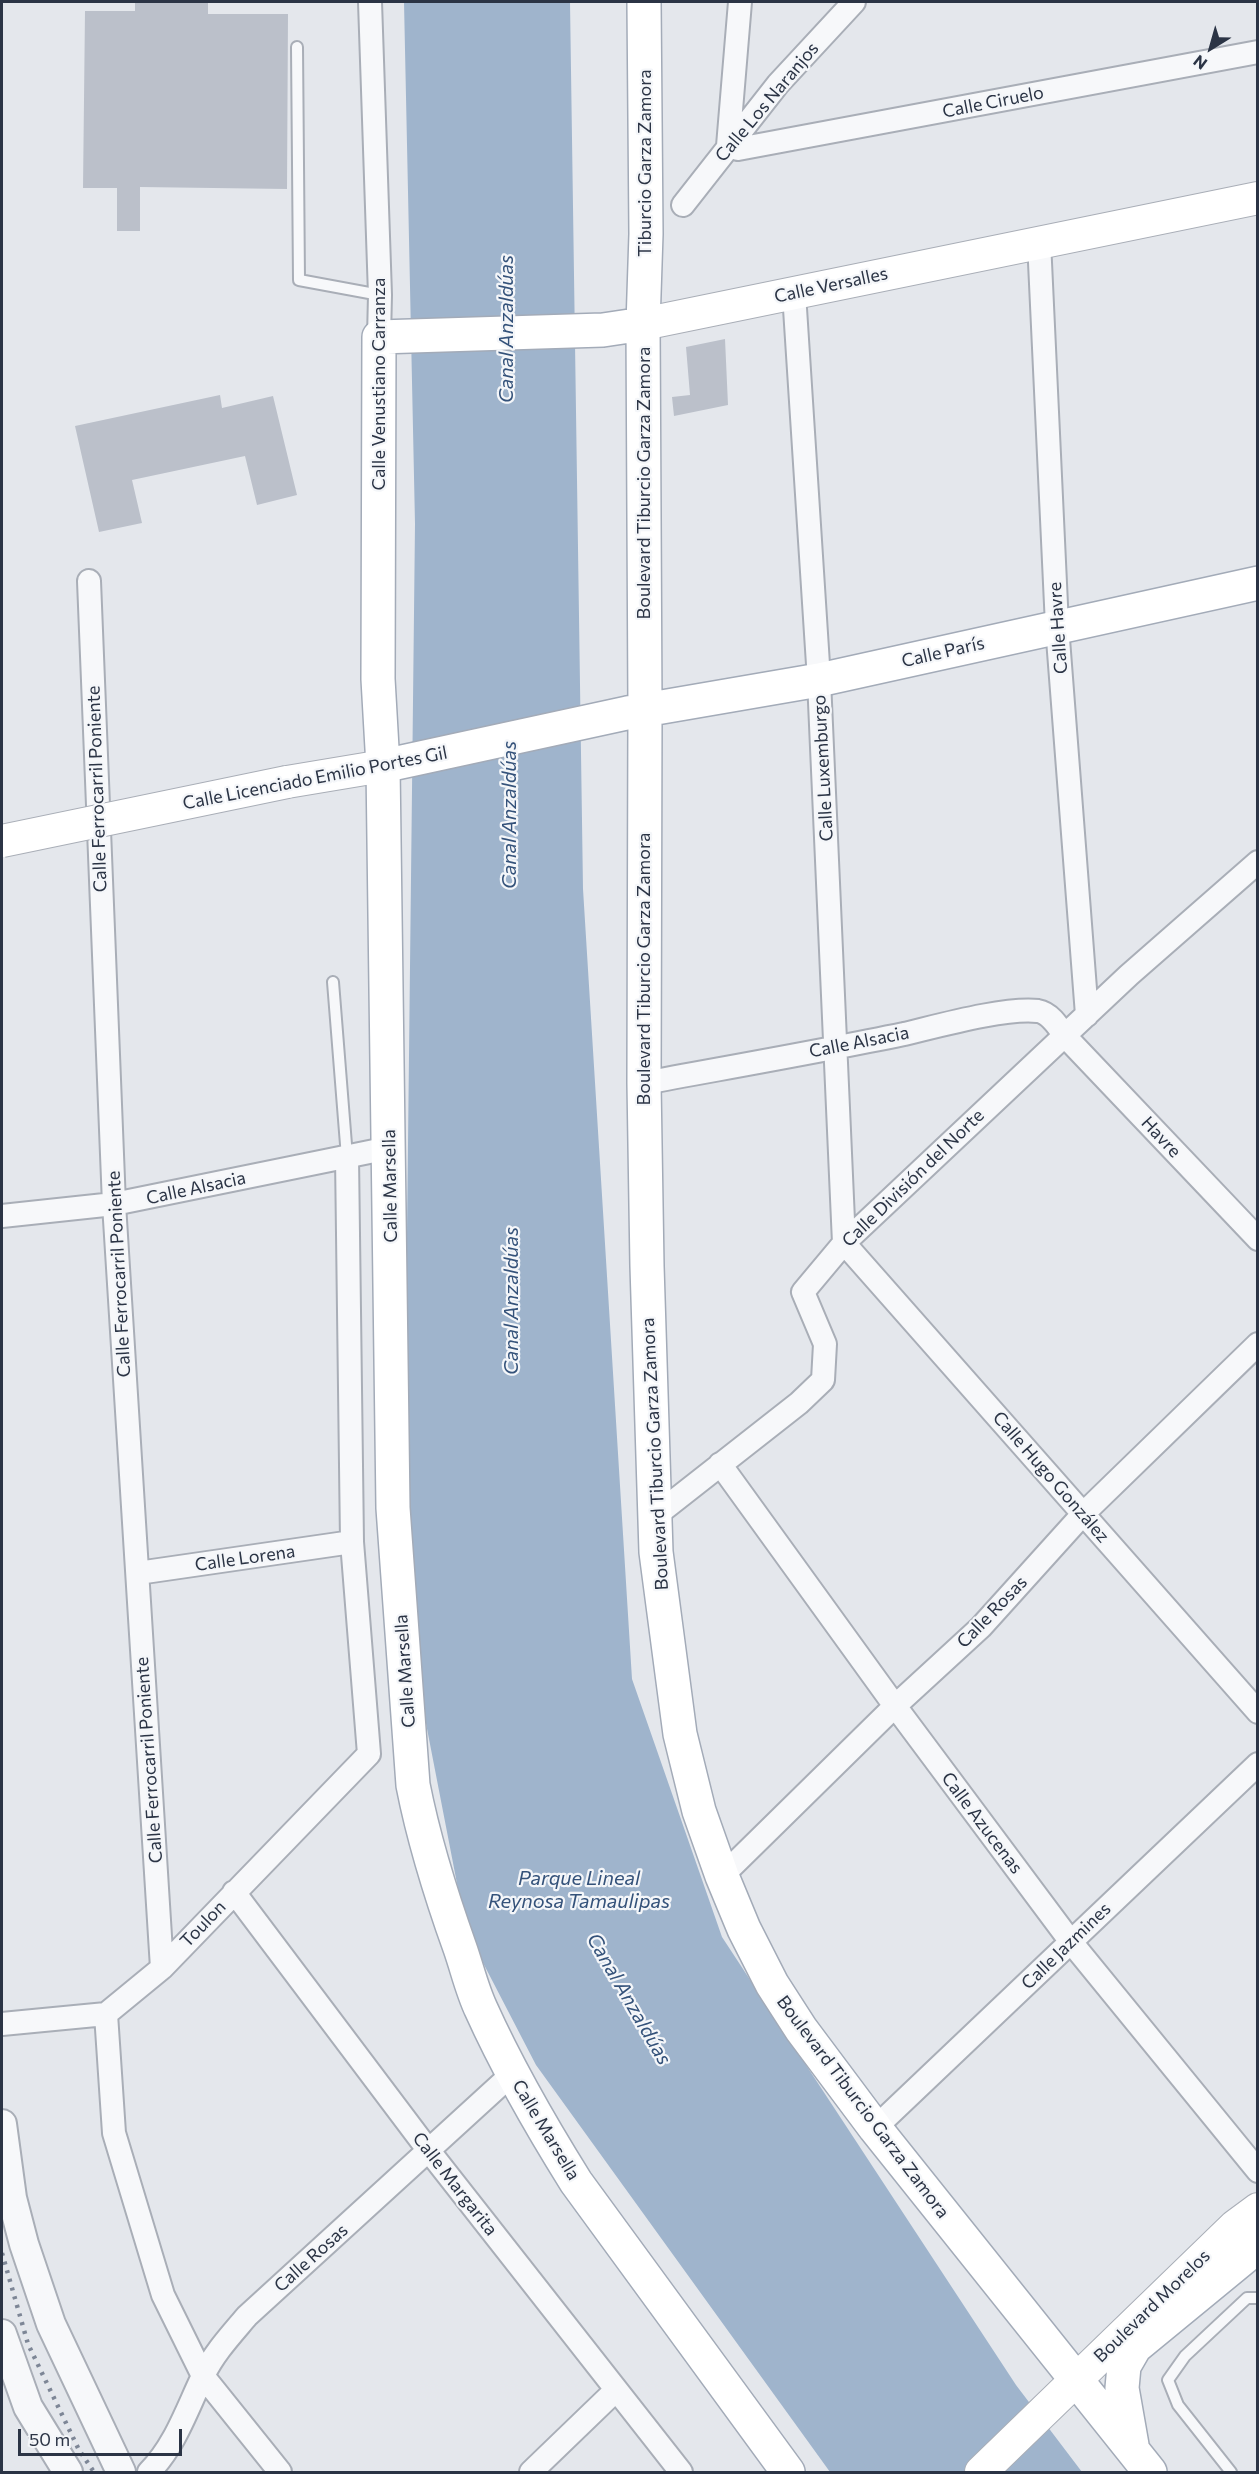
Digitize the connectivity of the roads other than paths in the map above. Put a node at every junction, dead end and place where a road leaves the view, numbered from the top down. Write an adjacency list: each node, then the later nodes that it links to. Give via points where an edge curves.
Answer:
1 (370, 2): 13 (street, Calle Venustiano Carranza)
2 (624, 2): 14 (main road, Boulevard Tiburcio Garza Zamora, via 627,250)
3 (644, 2): 14 (main road, Tiburcio Garza Zamora, via 646,234)
4 (740, 2): 8 (street)
5 (854, 2): 8 (street, Calle Los Naranjos, via 778,84)
6 (297, 47): 13 (lane, via 299,280)
7 (1257, 52): 8 (street, Calle Ciruelo, via 788,141 738,149)
8 (728, 146): 10 (street, Calle Los Naranjos)
9 (1257, 198): 11 (main road, Calle Versalles)
10 (683, 206)
11 (1039, 241): 12 (main road, Calle Versalles); 18 (street, Calle Havre)
12 (794, 293): 14 (main road, Calle Versalles); 19 (street, Calle Luxemburgo)
13 (380, 295): 15 (street, Calle Venustiano Carranza)
14 (623, 327): 15 (main road, Calle Versalles); 20 (main road, Boulevard Tiburcio Garza Zamora)
15 (390, 336): 21 (main road, Calle Venustiano Carranza, via 378,679)
16 (88, 581): 31 (street, Calle Ferrocarril Poniente)
17 (1257, 583): 18 (main road, Calle París)
18 (1057, 626): 19 (main road, Calle París); 25 (street, Calle Havre)
19 (819, 680): 20 (main road, Calle París); 27 (street, Calle Luxemburgo)
20 (636, 711): 21 (main road, Calle Licenciado Emilio Portes Gil); 28 (main road, Boulevard Tiburcio Garza Zamora)
21 (396, 763): 22 (main road, Calle Licenciado Emilio Portes Gil, bridge); 29 (main road, Calle Marsella)
22 (2, 841)
23 (1257, 862): 25 (street, Calle División del Norte)
24 (333, 982): 30 (lane)
25 (1087, 1015): 26 (street, Calle División del Norte)
26 (1064, 1035): 27 (street, Calle Alsacia, via 1053,1019 1041,1011 1018,1011); 33 (street, Havre); 34 (street, Calle División del Norte)
27 (836, 1048): 28 (street, Calle Alsacia); 34 (street, Calle Luxemburgo)
28 (644, 1083): 38 (main road, Boulevard Tiburcio Garza Zamora)
29 (389, 1148): 30 (street, Calle Alsacia); 50 (main road, Calle Marsella, via 393,1508 413,1785 447,1912 480,2007)
30 (346, 1157): 31 (street, Calle Alsacia); 39 (street)
31 (114, 1204): 32 (street, Calle Alsacia); 40 (street, Calle Ferrocarril Poniente)
32 (2, 1216)
33 (1257, 1239)
34 (844, 1243): 36 (street, Calle División del Norte, via 803,1292 825,1344 823,1380); 37 (street, Calle Hugo González)
35 (1257, 1344): 37 (street, Calle Rosas)
36 (720, 1464): 38 (street, Calle División del Norte); 41 (street, Calle Azucenas)
37 (1083, 1514): 41 (street, Calle Rosas, via 981,1627); 42 (street, Calle Hugo González)
38 (655, 1515): 44 (main road, Boulevard Tiburcio Garza Zamora, via 656,1552 680,1734 699,1811)
39 (352, 1542): 40 (street, Calle Lorena); 45 (street, Toulon, via 369,1754)
40 (138, 1573): 47 (street, Calle Ferrocarril Poniente)
41 (895, 1706): 44 (street, Calle Rosas); 46 (street, Calle Azucenas)
42 (1257, 1712)
43 (1257, 1764): 46 (street, Calle Jazmines)
44 (722, 1876): 52 (main road, Boulevard Tiburcio Garza Zamora, via 772,1984)
45 (234, 1892): 47 (street, Toulon); 53 (street, Calle Margarita)
46 (1071, 1942): 52 (street, Calle Jazmines); 54 (street, Calle Azucenas)
47 (162, 1968): 48 (street, Toulon)
48 (106, 2014): 49 (street); 59 (street, via 114,2133 163,2295)
49 (2, 2024)
50 (512, 2073): 53 (street, Calle Rosas); 69 (main road, Calle Marsella, via 576,2182)
51 (2, 2124): 64 (street, via 12,2198 51,2324)
52 (875, 2128): 60 (main road, Boulevard Tiburcio Garza Zamora)
53 (429, 2151): 59 (street, Calle Rosas, via 247,2316 220,2347); 61 (street, Calle Margarita)
54 (1257, 2171)
55 (1257, 2209): 60 (main road, Boulevard Morelos)
56 (1257, 2246): 62 (main road, via 1135,2348 1124,2366 1122,2388)
57 (1257, 2298): 71 (lane, via 1247,2298 1185,2356 1168,2380 1178,2404)
58 (2, 2334): 63 (street, via 28,2407)
59 (203, 2376): 65 (street, Calle Rosas, via 191,2406 160,2461); 66 (street)
60 (1076, 2379): 62 (main road, Boulevard Tiburcio Garza Zamora); 70 (main road, Boulevard Morelos)
61 (615, 2391): 67 (street); 68 (street, Calle Margarita)
62 (1141, 2461)
63 (68, 2472)
64 (122, 2472)
65 (149, 2472)
66 (280, 2472)
67 (531, 2472)
68 (681, 2472)
69 (788, 2472)
70 (981, 2472)
71 (1232, 2472)

